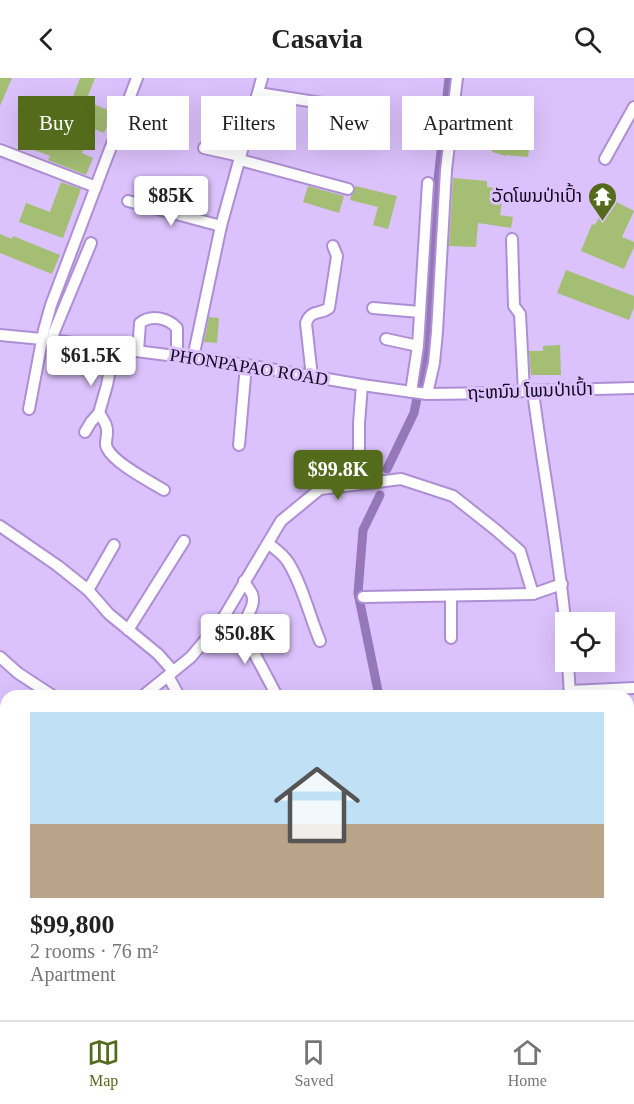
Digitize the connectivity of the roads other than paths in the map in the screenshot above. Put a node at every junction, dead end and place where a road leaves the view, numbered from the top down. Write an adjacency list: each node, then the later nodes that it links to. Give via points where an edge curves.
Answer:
1 (137, 78): 14 (street)
2 (262, 78): 4 (street)
3 (457, 78): 5 (street)
4 (258, 93): 6 (street); 11 (street)
5 (454, 96)
6 (308, 101)
7 (634, 107): 12 (street)
8 (0, 150): 14 (street)
9 (211, 150): 11 (street)
10 (449, 150): 37 (street, via 437,332)
11 (240, 158): 15 (street); 17 (street)
12 (605, 159)
13 (428, 183): 22 (street)
14 (96, 187): 25 (street, via 51,305)
15 (348, 189)
16 (128, 201): 17 (street)
17 (222, 225): 30 (street)
18 (512, 239): 35 (street, via 514,306 520,314)
19 (91, 243): 25 (street, via 54,332)
20 (333, 246): 32 (street, via 337,256 329,308 311,314 306,323)
21 (373, 308): 22 (street)
22 (420, 312): 26 (street)
23 (0, 334): 25 (street, PHONPAPAO ROAD)
24 (386, 339): 26 (street)
25 (47, 340): 27 (street, PHONPAPAO ROAD); 38 (street)
26 (418, 346): 36 (street)
27 (114, 348): 28 (street, PHONPAPAO ROAD); 39 (street)
28 (138, 351): 29 (street, PHONPAPAO ROAD); 29 (street, via 140,323 164,318 177,328)
29 (177, 356): 30 (street, PHONPAPAO ROAD)
30 (193, 358): 31 (street, PHONPAPAO ROAD)
31 (246, 365): 32 (street, PHONPAPAO ROAD); 41 (street)
32 (312, 377): 33 (street, PHONPAPAO ROAD)
33 (362, 385): 36 (street, PHONPAPAO ROAD); 42 (street)
34 (634, 387): 35 (street, ຖະຫນົນ ໂພນປ່າເປົ້າ)
35 (529, 391): 37 (street, ຖະຫນົນ ໂພນປ່າເປົ້າ); 49 (street)
36 (412, 392): 37 (street, PHONPAPAO ROAD)
37 (426, 394)
38 (30, 409)
39 (99, 413): 40 (street); 43 (street, via 107,427 105,442 109,452)
40 (84, 432)
41 (239, 445)
42 (362, 483): 46 (street, via 320,489 280,520); 51 (street, via 400,478 453,496 520,551)
43 (164, 490)
44 (0, 526): 50 (street)
45 (184, 541): 55 (street)
46 (268, 543): 48 (street); 57 (street, via 287,560)
47 (114, 545): 50 (street)
48 (244, 581): 60 (street, via 222,620 191,657); 65 (street, via 253,605 243,632)
49 (562, 584): 51 (street); 54 (street)
50 (88, 590): 55 (street)
51 (533, 594): 52 (street)
52 (450, 596): 53 (street); 56 (street)
53 (363, 597)
54 (564, 612)
55 (129, 630): 60 (street, via 158,654)
56 (451, 638)
57 (320, 641)
58 (0, 657): 62 (street)
59 (569, 672): 66 (street)
60 (170, 674): 63 (street); 64 (street)
61 (634, 688): 67 (street)
62 (44, 690)
63 (150, 690)
64 (177, 690)
65 (274, 690)
66 (570, 690)
67 (608, 690)

